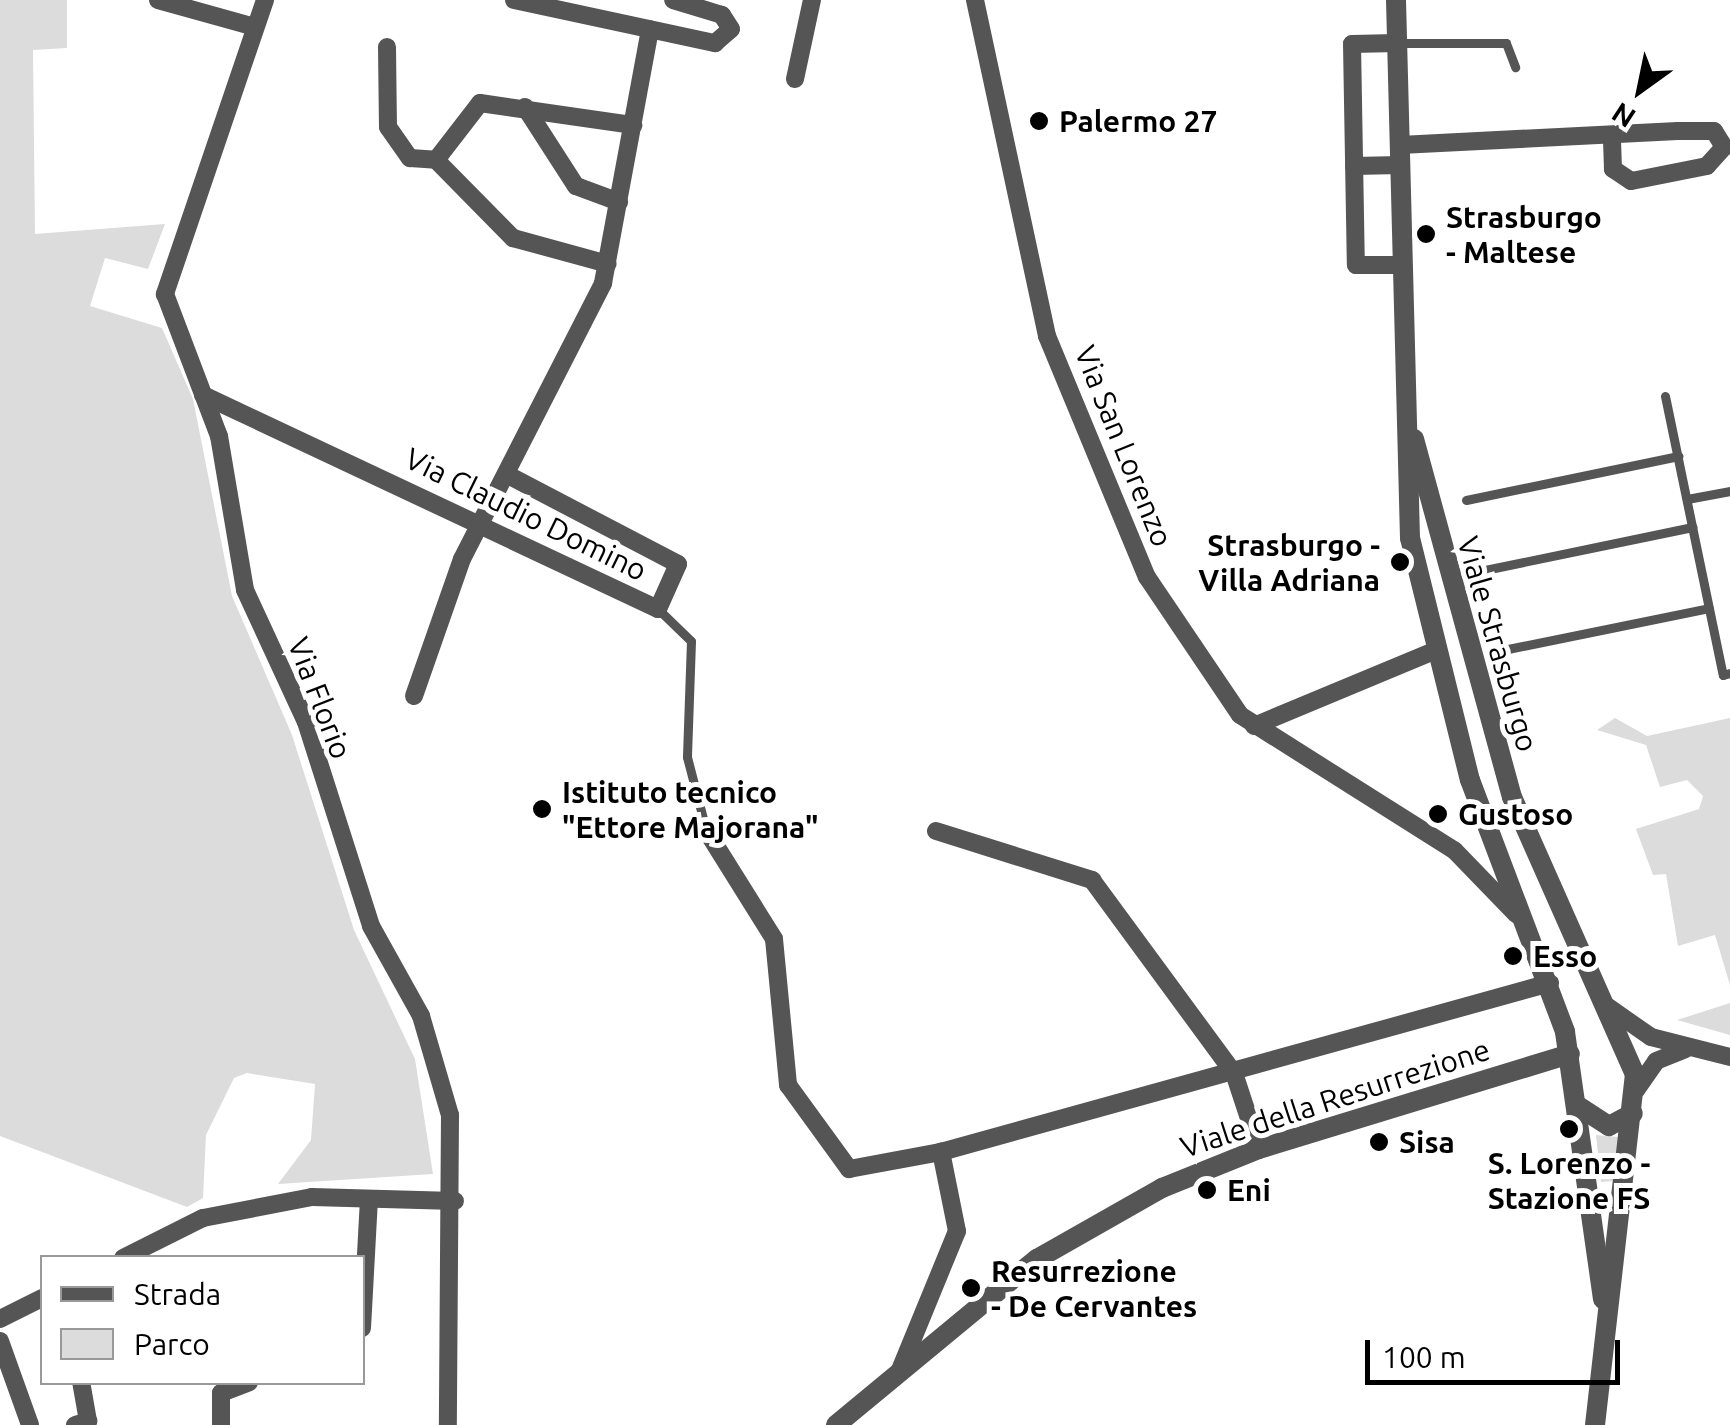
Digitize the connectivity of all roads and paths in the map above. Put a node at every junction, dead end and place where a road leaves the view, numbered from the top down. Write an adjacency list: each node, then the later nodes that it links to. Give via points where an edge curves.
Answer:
1 (158, 0): 8 (street)
2 (265, 0): 8 (street, Via Florio)
3 (514, 0): 9 (street)
4 (673, 0): 9 (street, via 722,15 731,29 716,43)
5 (812, 0): 13 (street)
6 (975, 0): 42 (street, Via San Lorenzo, via 1022,239 1081,434 1147,577)
7 (1396, 0): 10 (street, Viale Strasburgo)
8 (255, 28): 23 (street, Via Florio, via 166,272 165,294)
9 (650, 29): 15 (street)
10 (1397, 43): 12 (lane, via 1506,43); 17 (street, Viale Strasburgo); 19 (street, via 1352,44)
11 (386, 48): 18 (street, via 388,127 410,158)
12 (1514, 67)
13 (795, 79)
14 (525, 107): 15 (street); 18 (street, via 480,103); 20 (street, via 576,186)
15 (633, 125): 20 (street)
16 (1612, 135): 16 (street, via 1714,130 1724,147 1707,166 1630,180 1613,169); 17 (street)
17 (1400, 155): 19 (street); 22 (street, Viale Strasburgo)
18 (436, 160): 21 (street, via 513,238)
19 (1354, 166): 22 (street, via 1356,265)
20 (619, 202): 21 (street)
21 (608, 264): 27 (street, via 578,347)
22 (1404, 266): 25 (street, Viale Strasburgo)
23 (204, 395): 31 (street, Via Claudio Domino); 57 (street, Via Florio, via 245,590 306,722 371,926 421,1016 450,1115)
24 (1665, 396): 26 (lane)
25 (1407, 408): 34 (street, Viale Strasburgo); 35 (street, Viale Strasburgo, via 1406,500)
26 (1678, 456): 29 (lane); 30 (lane)
27 (508, 475): 31 (street); 37 (street, Via Claudio Domino, via 678,564)
28 (1730, 490): 30 (lane)
29 (1466, 500)
30 (1687, 500): 32 (lane)
31 (479, 522): 37 (street, Via Claudio Domino); 41 (street)
32 (1692, 528): 33 (lane); 36 (lane)
33 (1480, 571)
34 (1451, 596): 35 (street, via 1434,589); 47 (street, Viale Strasburgo, via 1512,797)
35 (1423, 604): 38 (street, Viale Strasburgo)
36 (1709, 608): 39 (lane); 40 (lane, via 1723,675)
37 (658, 610): 43 (lane, via 691,641 687,757)
38 (1434, 651): 42 (street); 45 (street, Viale Strasburgo)
39 (1498, 651)
40 (1730, 674)
41 (414, 696)
42 (1254, 726): 45 (street, Via San Lorenzo, via 1455,851)
43 (706, 830): 56 (street, via 774,939 788,1085 840,1160 865,1170)
44 (936, 831): 51 (street, via 1092,880)
45 (1524, 926): 46 (street, Viale Strasburgo)
46 (1550, 983): 49 (street, Viale Strasburgo); 51 (street)
47 (1608, 1007): 48 (street, via 1640,1032); 52 (street, Viale Strasburgo)
48 (1690, 1049): 50 (street); 52 (street, via 1663,1055)
49 (1570, 1054): 53 (street, Viale Strasburgo); 55 (street, Viale della Resurrezione)
50 (1730, 1057)
51 (1234, 1073): 55 (street); 56 (street)
52 (1636, 1090): 54 (street, Viale Strasburgo)
53 (1578, 1106): 54 (street, via 1609,1126); 62 (street, Viale Strasburgo)
54 (1633, 1113): 62 (street, Viale Strasburgo)
55 (1258, 1148): 65 (street, Viale della Resurrezione, via 1084,1227)
56 (941, 1152): 65 (street, via 957,1231)
57 (455, 1197): 58 (street); 71 (street, Via Florio)
58 (369, 1199): 59 (street, via 312,1198 203,1218); 60 (street)
59 (129, 1255)
60 (365, 1273)
61 (40, 1299): 63 (street)
62 (1602, 1299): 73 (street)
63 (0, 1318)
64 (0, 1342): 68 (street)
65 (900, 1370): 72 (street, Viale della Resurrezione)
66 (82, 1385): 69 (street, via 88,1421)
67 (241, 1385): 70 (street, via 221,1393)
68 (30, 1425)
69 (75, 1425)
70 (221, 1425)
71 (448, 1425)
72 (836, 1425)
73 (1596, 1425)

